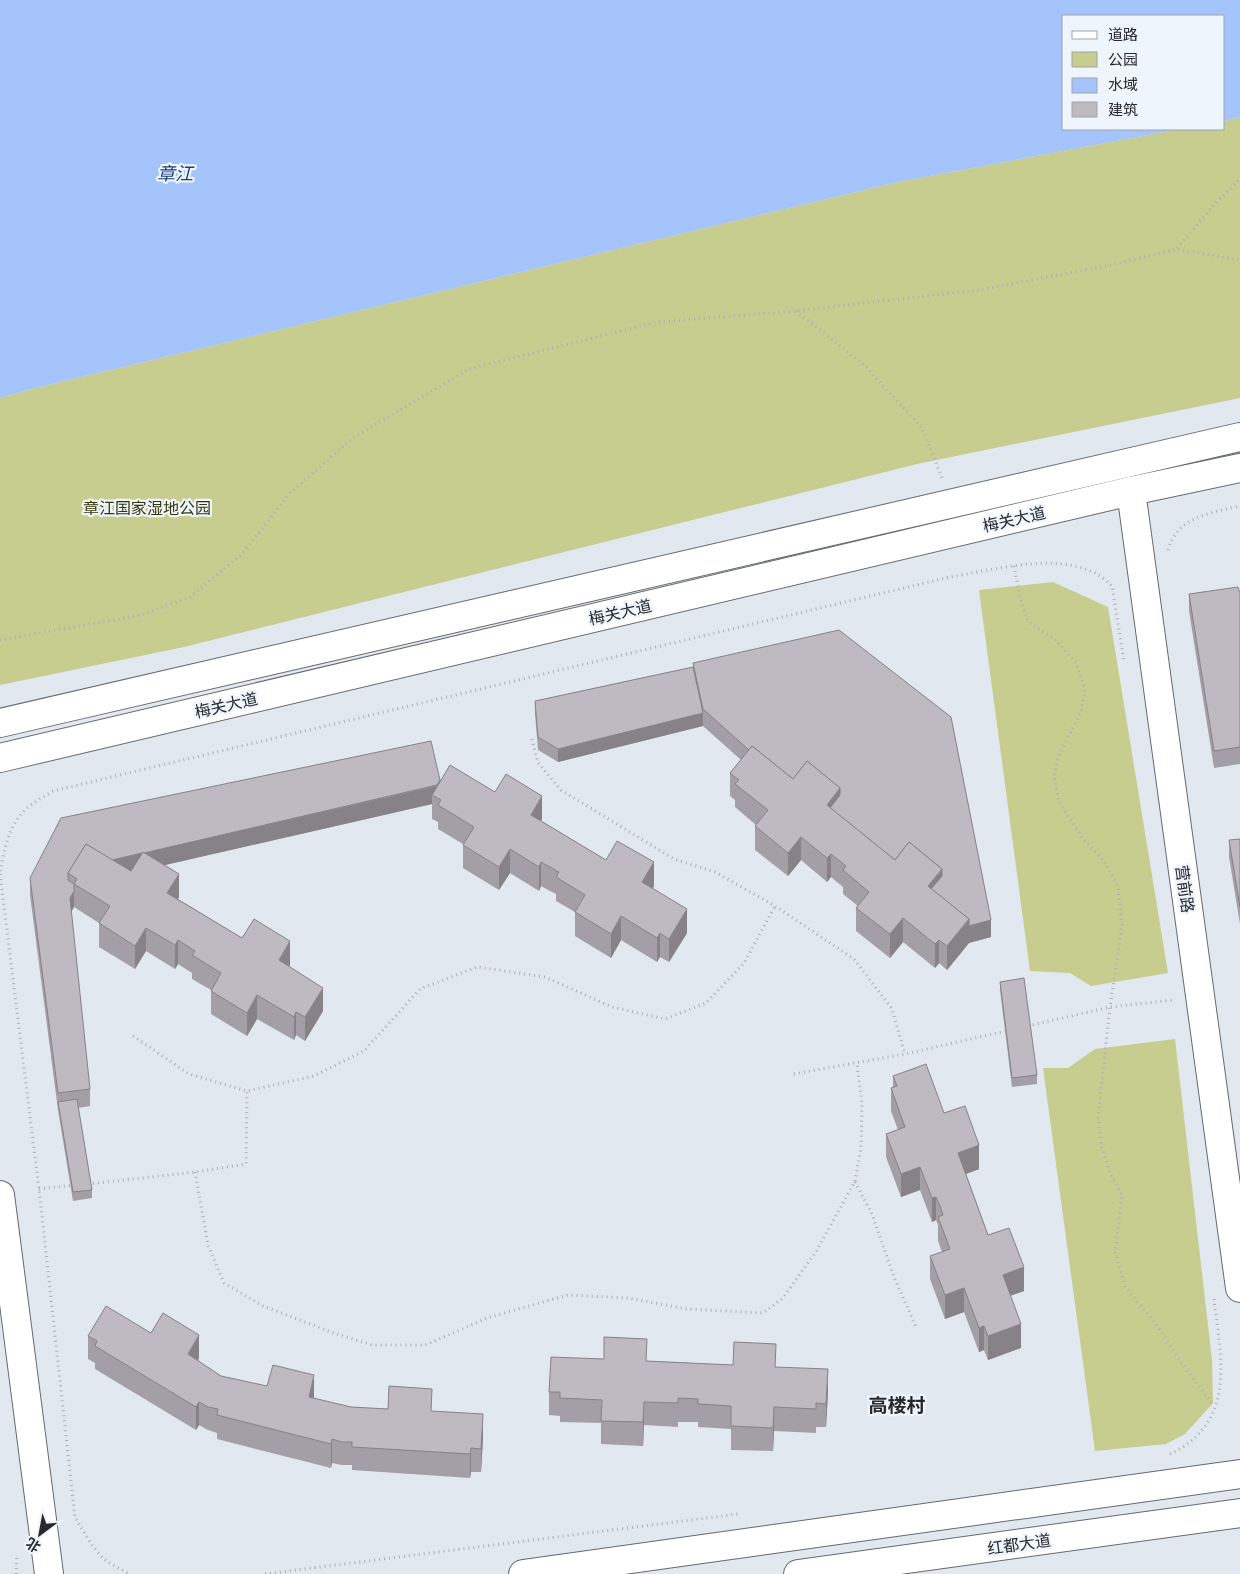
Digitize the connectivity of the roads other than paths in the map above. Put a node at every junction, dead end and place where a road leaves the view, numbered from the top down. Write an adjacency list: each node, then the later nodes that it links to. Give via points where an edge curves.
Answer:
1 (1240, 437): 4 (main road, 梅关大道)
2 (1240, 468): 3 (main road, 梅关大道)
3 (1130, 491): 5 (main road, 梅关大道); 7 (main road, 营前路)
4 (0, 723)
5 (0, 758)
6 (0, 1195): 10 (main road)
7 (1240, 1288)
8 (1240, 1474): 11 (main road)
9 (1240, 1513): 12 (main road, 红都大道)
10 (49, 1574)
11 (524, 1574)
12 (798, 1574)

